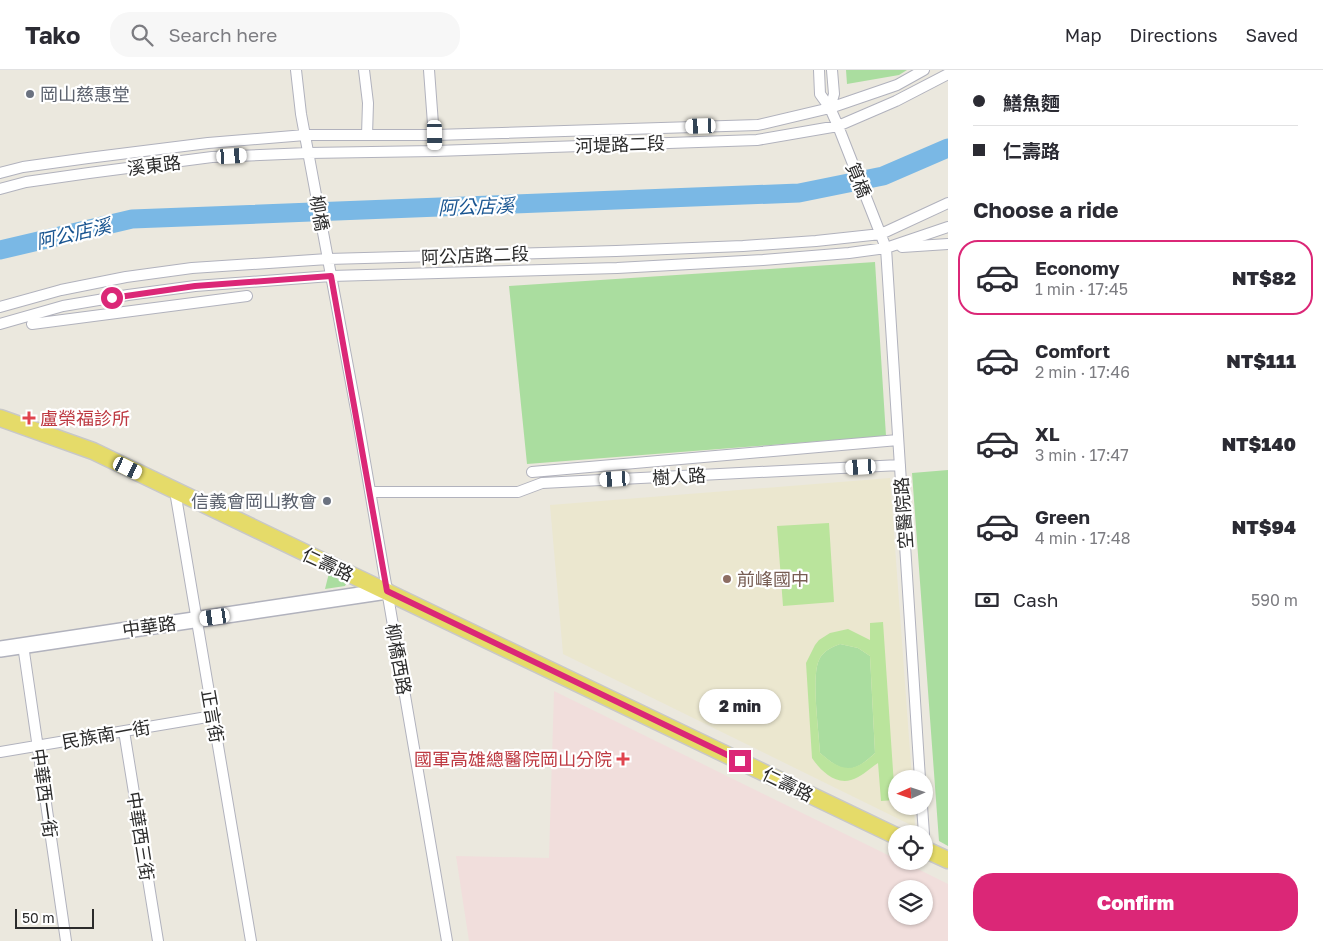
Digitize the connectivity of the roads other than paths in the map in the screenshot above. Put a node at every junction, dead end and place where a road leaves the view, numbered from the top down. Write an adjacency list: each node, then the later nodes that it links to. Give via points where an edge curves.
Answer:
1 (296, 70): 10 (street, 柳橋)
2 (364, 70): 11 (street)
3 (430, 70): 12 (street)
4 (818, 70): 8 (street, 筧橋, via 820,94)
5 (832, 70): 8 (street, via 834,94)
6 (924, 70): 8 (street, 河堤路二段, via 897,85)
7 (948, 74): 9 (street, 河堤路二段)
8 (830, 108): 9 (street, 筧橋); 12 (street, 河堤路二段, via 758,124)
9 (838, 126): 13 (street, 河堤路二段, via 757,140); 19 (street, 筧橋)
10 (305, 135): 11 (street, 河堤路二段); 14 (street, 柳橋); 15 (street, 溪東路, via 208,143 23,167)
11 (367, 135): 12 (street, 河堤路二段)
12 (435, 135): 13 (street)
13 (435, 151): 14 (street, 河堤路二段)
14 (308, 153): 16 (street, 溪東路, via 212,157 89,172); 24 (street, 柳橋)
15 (0, 173)
16 (0, 189)
17 (948, 203): 19 (street, 阿公店路二段)
18 (948, 227): 21 (street, 阿公店路二段)
19 (880, 234): 21 (street, 筧橋); 22 (street, 阿公店路二段, via 743,246)
20 (948, 244): 21 (street)
21 (886, 248): 25 (street, 阿公店路二段, via 763,260); 33 (street, 空醫院路)
22 (616, 251): 23 (street, 阿公店路二段); 25 (street)
23 (508, 254): 24 (street, 阿公店路二段); 26 (street)
24 (328, 259): 27 (street, 柳橋西路); 29 (street, 阿公店路二段, via 192,268 61,290)
25 (617, 268): 26 (street, 阿公店路二段)
26 (508, 272): 27 (street, 阿公店路二段)
27 (331, 276): 30 (street, 阿公店路二段, via 128,294 63,306); 39 (street, 柳橋西路)
28 (248, 296): 31 (street)
29 (0, 307)
30 (0, 324)
31 (32, 324)
32 (0, 418): 38 (main road, 仁壽路, via 93,451)
33 (898, 440): 34 (street); 35 (street, 空醫院路)
34 (723, 455): 36 (street); 37 (street)
35 (900, 465): 37 (street, 樹人路); 48 (street, 空醫院路)
36 (532, 472)
37 (724, 474): 39 (street, 樹人路, via 542,483 518,492)
38 (175, 490): 40 (main road, 仁壽路); 41 (street, 正言街)
39 (370, 492): 40 (street, 柳橋西路)
40 (387, 591): 41 (main road, 中華路); 49 (main road, 仁壽路); 55 (street, 柳橋西路)
41 (196, 619): 42 (main road, 中華路); 44 (street, 正言街)
42 (23, 645): 43 (main road, 中華路); 46 (street, 中華西一街)
43 (0, 648)
44 (213, 716): 45 (street, 民族南一街); 54 (street, 正言街)
45 (124, 731): 46 (street, 民族南一街); 53 (street, 中華西三街)
46 (37, 745): 47 (street, 民族南一街); 52 (street, 中華西一街)
47 (0, 752)
48 (919, 770)
49 (888, 832)
50 (933, 849): 51 (main road)
51 (948, 860)
52 (66, 941)
53 (158, 941)
54 (251, 941)
55 (447, 941)

